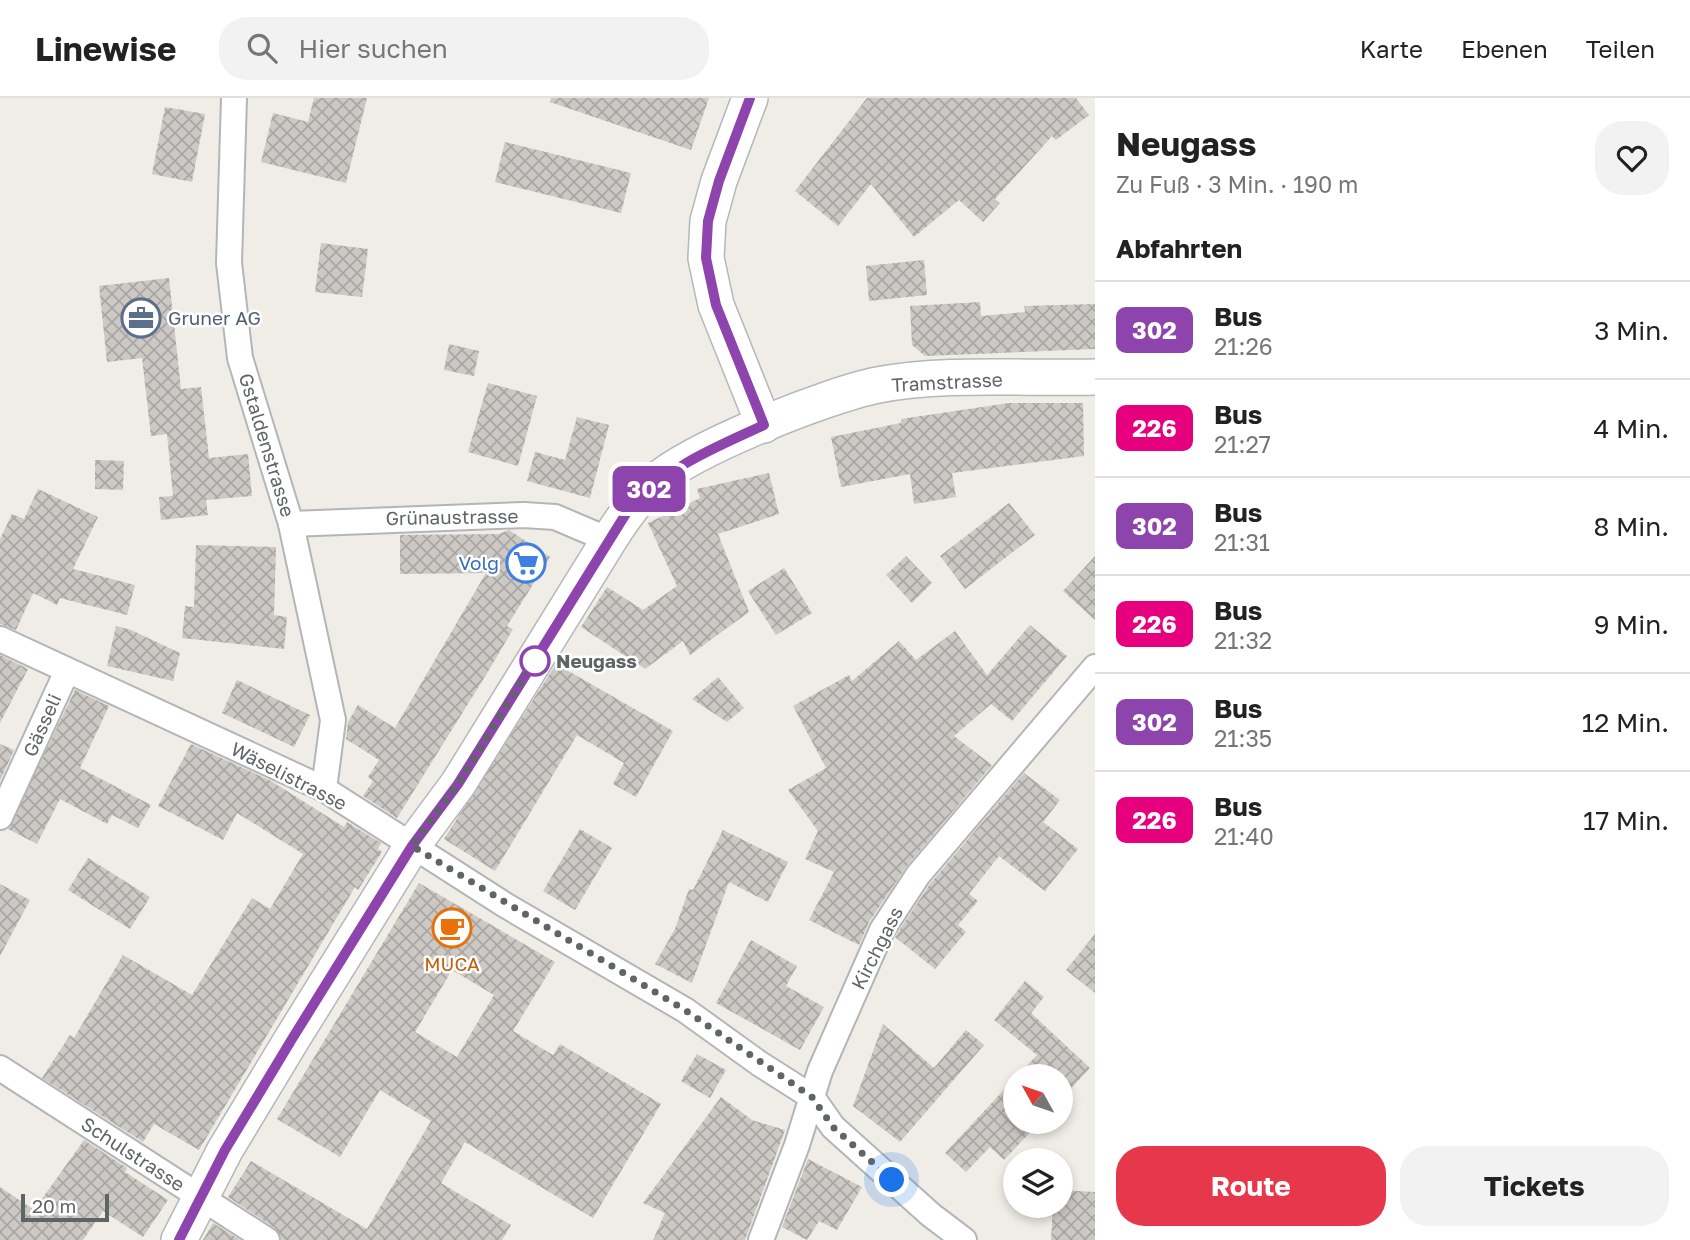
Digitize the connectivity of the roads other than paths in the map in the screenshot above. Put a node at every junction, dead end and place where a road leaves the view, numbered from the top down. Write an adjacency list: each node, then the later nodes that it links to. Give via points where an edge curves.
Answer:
1 (234, 98): 5 (street, Gstaldenstrasse, via 229,264 238,345)
2 (750, 98): 4 (main road, via 711,207 706,258 716,305)
3 (1095, 377): 4 (main road, Tramstrasse, via 916,380 877,385)
4 (764, 425): 6 (main road, via 657,480 630,507)
5 (291, 524): 6 (street, Grünaustrasse, via 524,515 555,517); 10 (street, Gstaldenstrasse, via 333,720)
6 (608, 540): 12 (main road, via 458,784)
7 (0, 639): 9 (street, Wäselistrasse)
8 (1095, 667): 14 (street, Kirchgass, via 918,875 882,930)
9 (67, 671): 10 (street, Wäselistrasse); 11 (street, Gässeli)
10 (324, 789): 12 (street, Wäselistrasse)
11 (0, 817)
12 (412, 846): 14 (street, Wäselistrasse, via 685,1010); 15 (main road, via 225,1150)
13 (0, 1068): 15 (street, Schulstrasse)
14 (812, 1097): 18 (street, Kirchgass); 19 (street, Wäselistrasse, via 833,1127)
15 (202, 1199): 16 (main road); 17 (street, Schulstrasse)
16 (180, 1240)
17 (267, 1240)
18 (761, 1240)
19 (964, 1240)

